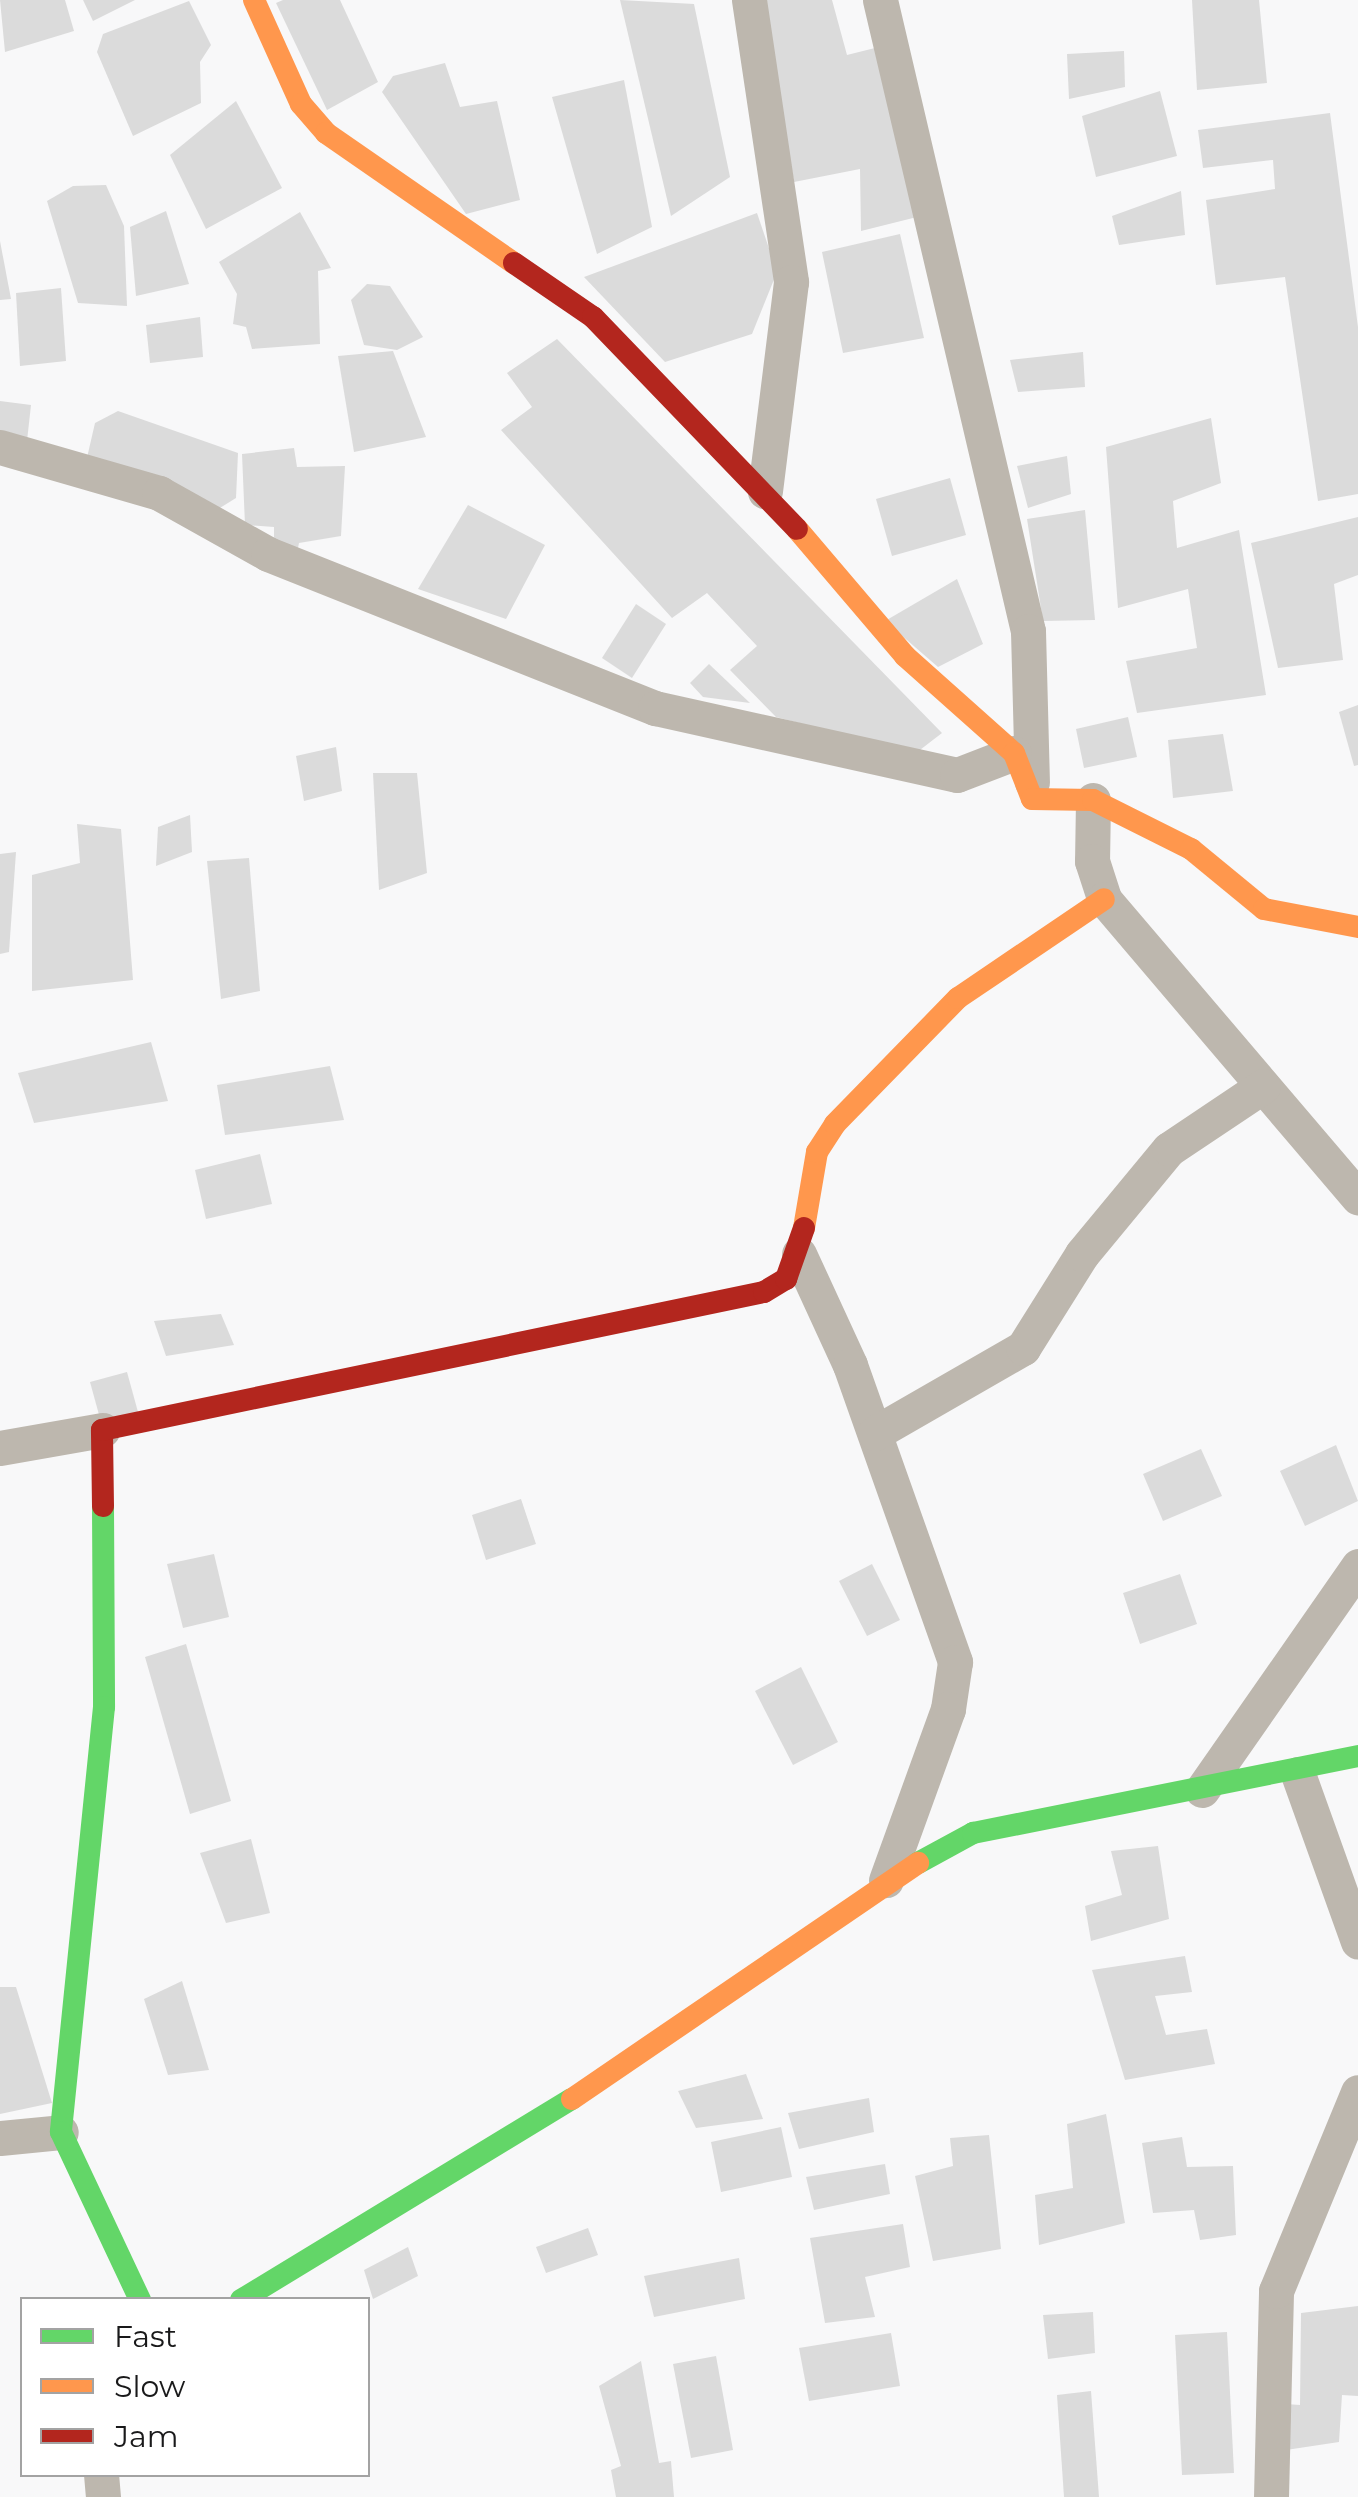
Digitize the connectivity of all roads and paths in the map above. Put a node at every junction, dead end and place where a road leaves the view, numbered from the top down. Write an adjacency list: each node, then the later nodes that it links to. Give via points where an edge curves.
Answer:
1 (254, 0): 5 (street, via 301,104 326,133 593,316)
2 (749, 0): 5 (street, via 791,282)
3 (880, 0): 7 (street, via 1028,631)
4 (0, 448): 6 (street, via 158,493 268,554 655,708 957,775)
5 (765, 491): 6 (street, via 905,656)
6 (1014, 753): 7 (street)
7 (1032, 800): 8 (street)
8 (1093, 800): 9 (street, via 1092,861); 10 (street, via 1191,849 1264,909)
9 (1104, 899): 11 (street); 13 (street, via 958,998 834,1124 817,1152)
10 (1358, 926)
11 (1263, 1086): 12 (street); 15 (street, via 1169,1149 1082,1254 1023,1348)
12 (1358, 1197)
13 (799, 1254): 14 (street, via 786,1279 764,1292); 15 (street)
14 (102, 1430): 16 (street); 24 (street, via 104,1707)
15 (875, 1433): 21 (street, via 955,1662 948,1709)
16 (0, 1448)
17 (1358, 1566): 20 (street)
18 (1358, 1756): 19 (street)
19 (1298, 1774): 20 (street); 22 (street)
20 (1202, 1790): 21 (street, via 973,1833)
21 (886, 1880): 27 (street, via 719,2004)
22 (1358, 1942)
23 (1358, 2092): 28 (street, via 1276,2291)
24 (62, 2132): 25 (street); 26 (street)
25 (0, 2138)
26 (139, 2297)
27 (246, 2297)
28 (1272, 2497)

